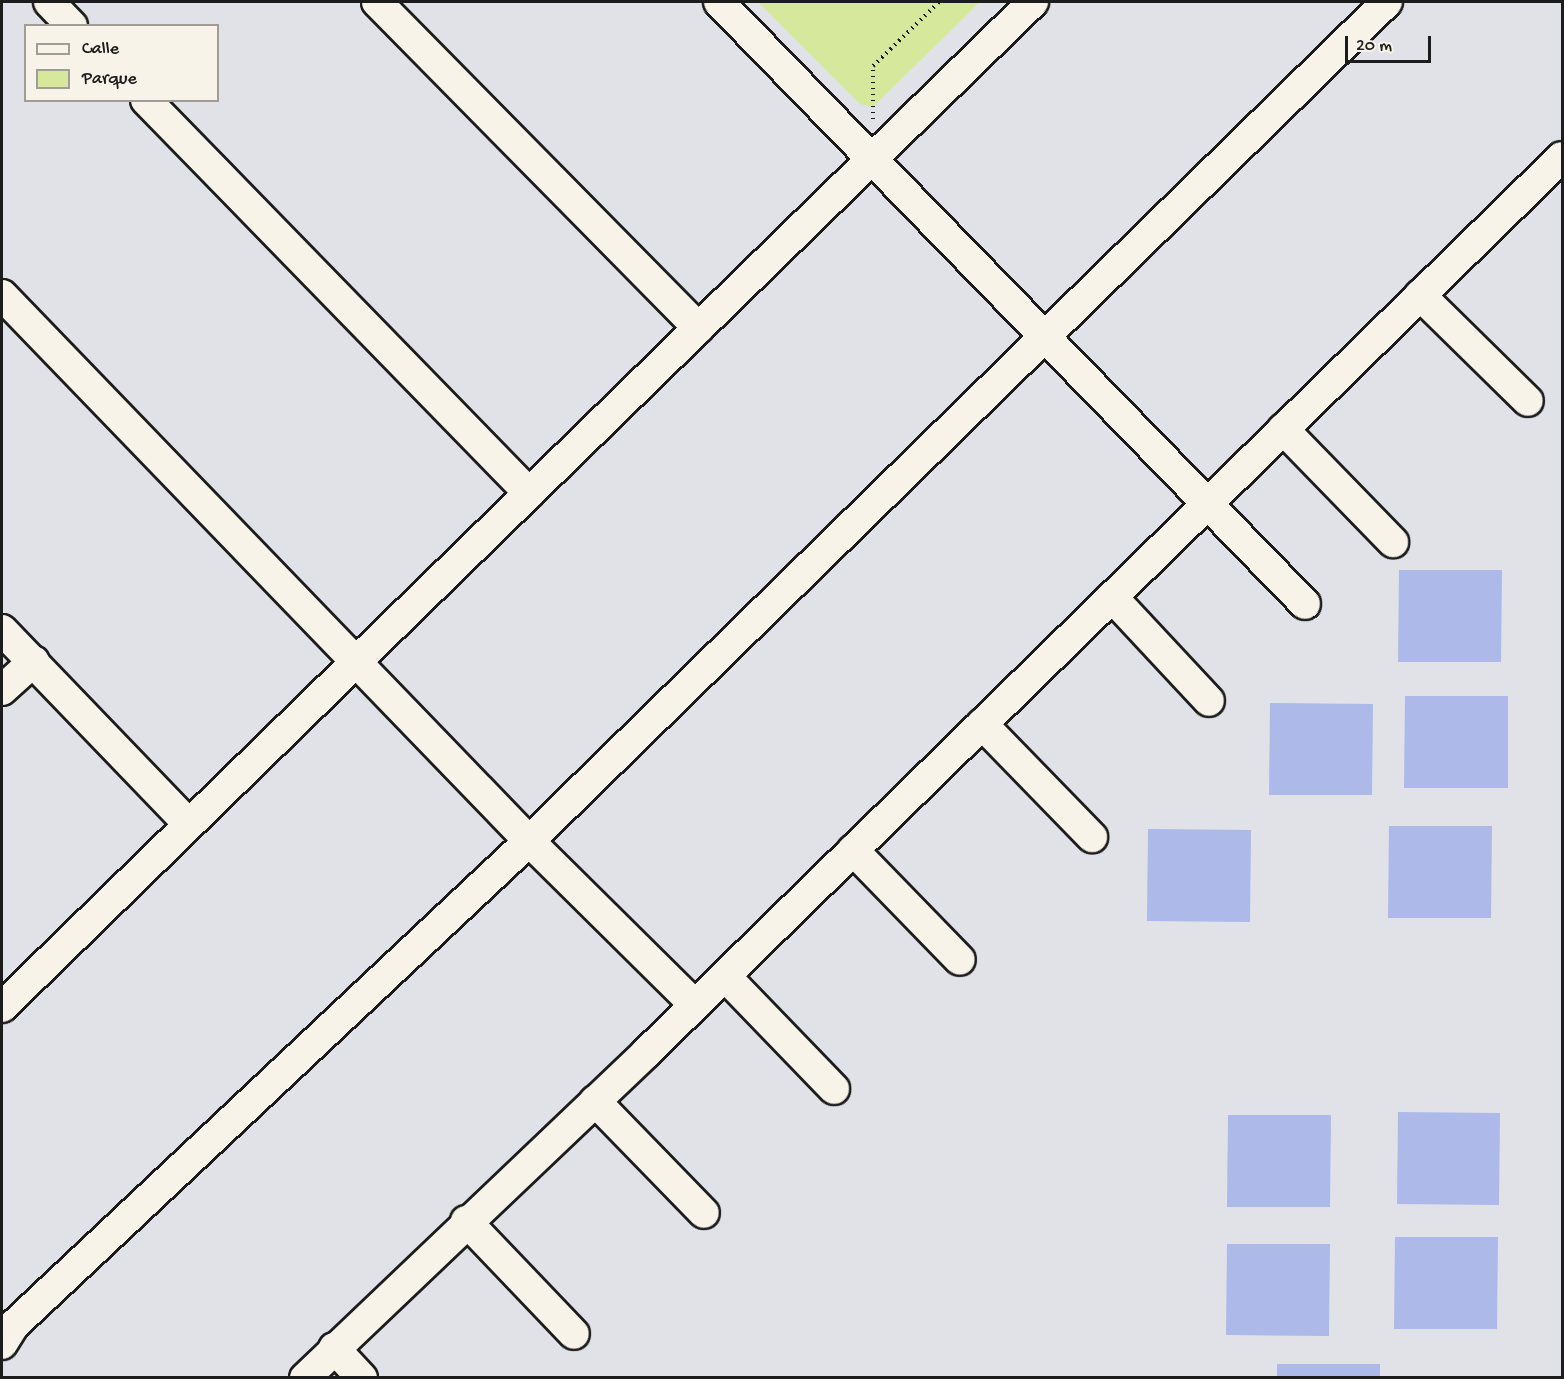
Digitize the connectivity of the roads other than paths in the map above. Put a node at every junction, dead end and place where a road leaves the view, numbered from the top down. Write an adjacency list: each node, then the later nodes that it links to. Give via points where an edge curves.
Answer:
1 (49, 2): 6 (street)
2 (377, 2): 12 (street)
3 (719, 2): 8 (street)
4 (1033, 2): 8 (street)
5 (1387, 2): 13 (street)
6 (70, 24)
7 (148, 102): 16 (street)
8 (873, 158): 12 (street); 13 (street)
9 (1557, 174): 10 (street)
10 (1420, 295): 14 (street); 15 (street)
11 (2, 296): 22 (street)
12 (698, 328): 16 (street)
13 (1044, 335): 17 (street); 29 (street)
14 (1528, 401)
15 (1283, 429): 17 (street); 18 (street)
16 (529, 493): 22 (street)
17 (1208, 503): 19 (street); 20 (street)
18 (1393, 542)
19 (1112, 597): 25 (street); 26 (street)
20 (1305, 604)
21 (2, 630): 23 (street)
22 (358, 660): 27 (street); 29 (street)
23 (34, 661): 24 (street); 27 (street)
24 (2, 690)
25 (1209, 701)
26 (982, 724): 28 (street); 30 (street)
27 (189, 824): 34 (street)
28 (1092, 837)
29 (529, 842): 33 (street); 40 (street, via 14,1325)
30 (853, 850): 31 (street); 32 (street)
31 (960, 960)
32 (725, 976): 33 (street); 35 (street)
33 (695, 1005): 36 (street)
34 (2, 1007)
35 (834, 1089)
36 (595, 1101): 37 (street); 38 (street)
37 (704, 1213)
38 (466, 1221): 39 (street); 41 (street)
39 (574, 1335)
40 (2, 1344)
41 (334, 1348): 42 (street); 43 (street)
42 (305, 1377)
43 (362, 1377)

